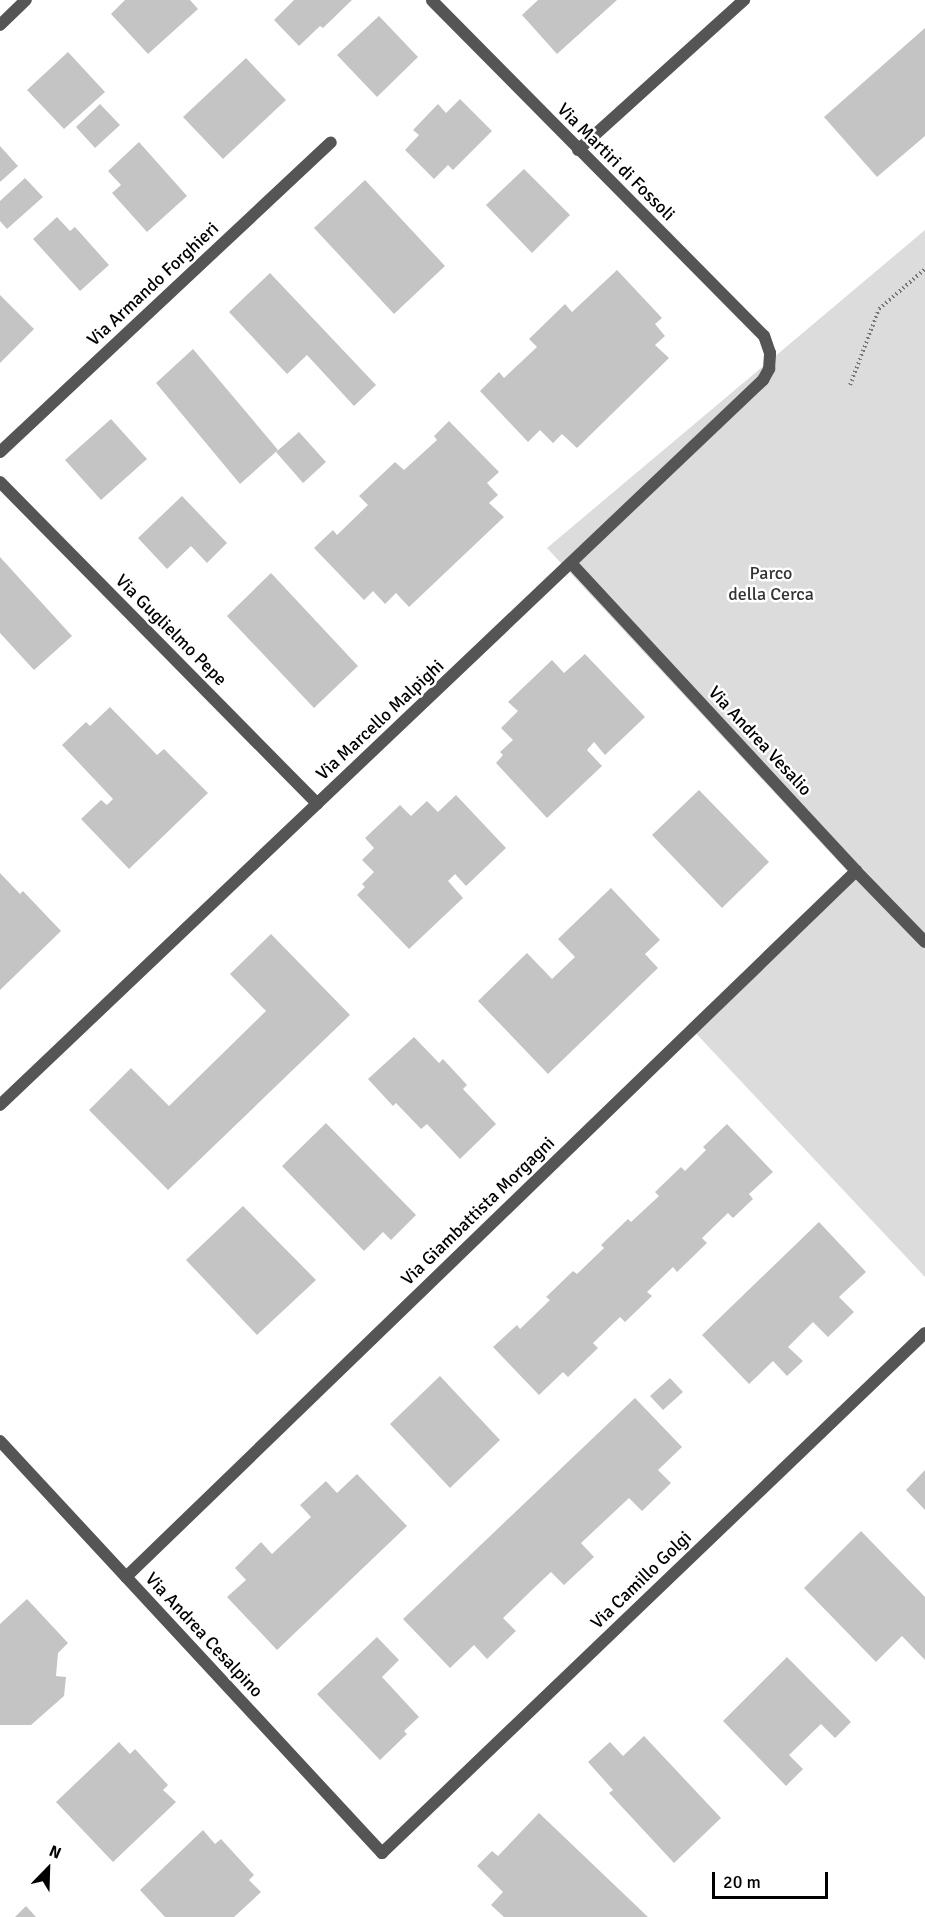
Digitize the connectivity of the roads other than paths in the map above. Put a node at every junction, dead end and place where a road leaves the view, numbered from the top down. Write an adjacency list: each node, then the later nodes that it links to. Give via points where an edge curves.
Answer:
1 (26, 0): 4 (street)
2 (432, 0): 6 (street, Via Martiri di Fossoli)
3 (744, 0): 6 (street)
4 (0, 25)
5 (331, 142): 8 (street, Via Armando Forghieri)
6 (578, 150): 7 (street, Via Martiri di Fossoli, via 764,336)
7 (770, 352): 10 (street, Via Marcello Malpighi, via 769,369 763,380)
8 (0, 452)
9 (0, 482): 11 (street, Via Guglielmo Pepe)
10 (571, 563): 11 (street, Via Marcello Malpighi); 12 (street, Via Andrea Vesalio)
11 (317, 804): 14 (street, Via Marcello Malpighi)
12 (856, 871): 13 (street, Via Andrea Vesalio); 17 (street, Via Giambattista Morgagni)
13 (925, 942)
14 (0, 1105)
15 (925, 1333): 18 (street, Via Camillo Golgi)
16 (0, 1441): 17 (street, Via Andrea Cesalpino)
17 (126, 1577): 18 (street, Via Andrea Cesalpino)
18 (382, 1853)

